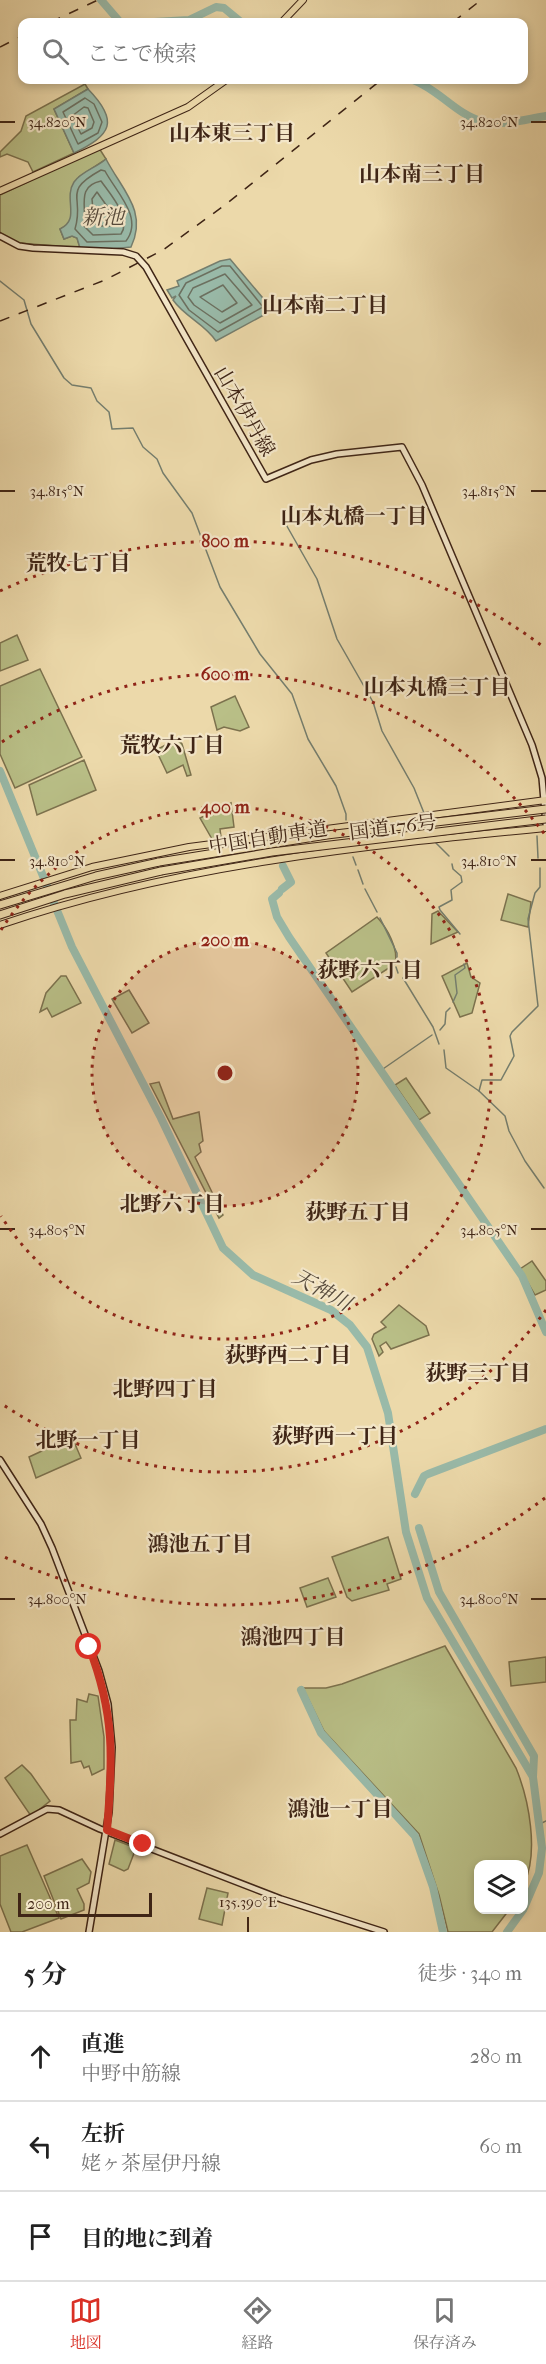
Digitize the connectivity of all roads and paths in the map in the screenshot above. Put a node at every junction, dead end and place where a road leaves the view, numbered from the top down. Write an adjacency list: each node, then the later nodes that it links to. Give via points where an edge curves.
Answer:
1 (303, 0): 2 (highway)
2 (286, 18)
3 (220, 84): 4 (highway, via 188,107)
4 (0, 191)
5 (0, 236): 6 (main road, 山本伊丹線, via 19,246 136,256 146,267 266,479 311,460 402,447 450,548)
6 (544, 777): 7 (main road, 山本伊丹線)
7 (545, 800): 10 (main road, 山本伊丹線); 11 (highway, 国道176号, via 189,847 58,876)
8 (546, 809): 12 (highway, 中国自動車道, bridge, via 316,837 159,862 62,885)
9 (546, 819): 13 (highway, 中国自動車道, bridge, via 272,852 161,871 65,894)
10 (546, 826): 14 (highway, 国道176号, via 300,855 170,879 37,912)
11 (0, 894)
12 (0, 905)
13 (0, 915)
14 (0, 927)
15 (0, 1460): 16 (main road, via 41,1524 102,1680 112,1747)
16 (107, 1830): 17 (main road, via 51,1808); 18 (main road); 19 (main road, via 281,1899)
17 (0, 1834)
18 (89, 1932)
19 (384, 1932)

